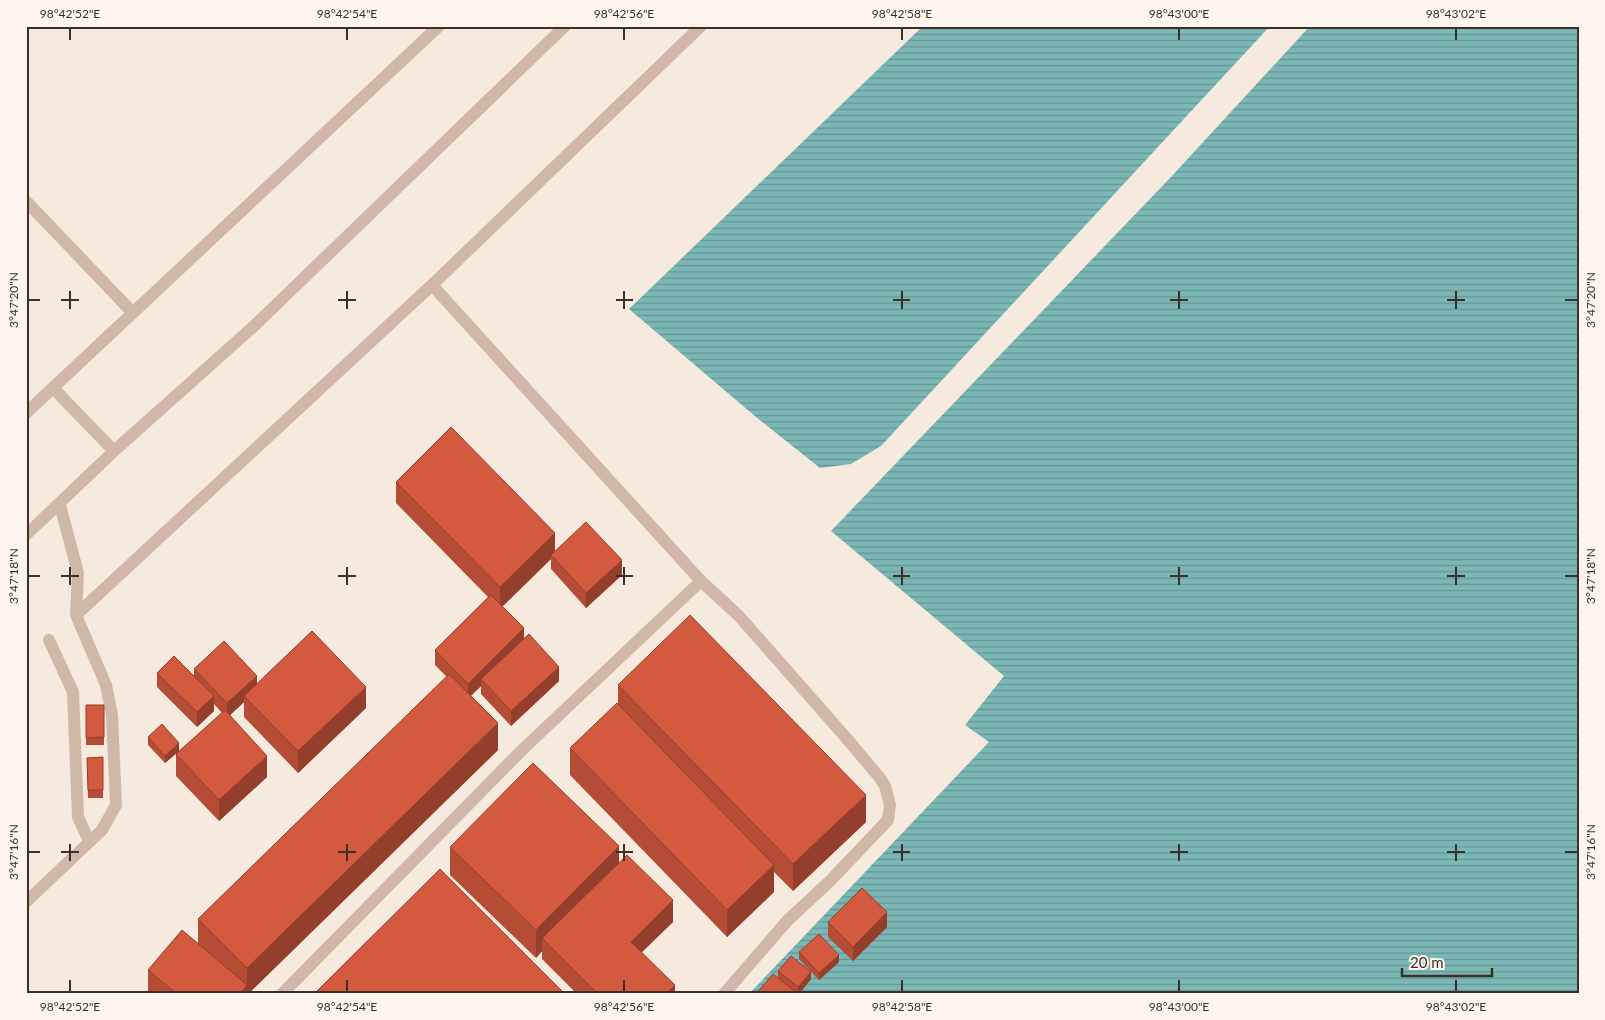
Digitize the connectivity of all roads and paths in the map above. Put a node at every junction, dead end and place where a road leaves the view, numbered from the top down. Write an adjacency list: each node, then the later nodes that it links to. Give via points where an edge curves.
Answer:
1 (439, 26): 6 (lane)
2 (565, 26): 9 (lane, via 253,328)
3 (701, 26): 5 (lane)
4 (26, 201): 6 (lane)
5 (432, 285): 12 (lane); 13 (lane)
6 (133, 313): 7 (lane)
7 (53, 388): 8 (lane); 9 (lane)
8 (26, 413)
9 (114, 451): 10 (lane)
10 (60, 505): 11 (lane); 13 (lane, via 78,573)
11 (26, 535)
12 (702, 581): 17 (lane, via 521,751); 18 (lane, via 739,616 880,778 890,806 888,820 787,921)
13 (76, 615): 15 (lane, via 106,685 112,715 116,806 102,830)
14 (49, 640): 15 (lane, via 73,692 78,817)
15 (89, 841): 16 (lane)
16 (26, 902)
17 (282, 994)
18 (724, 994)

